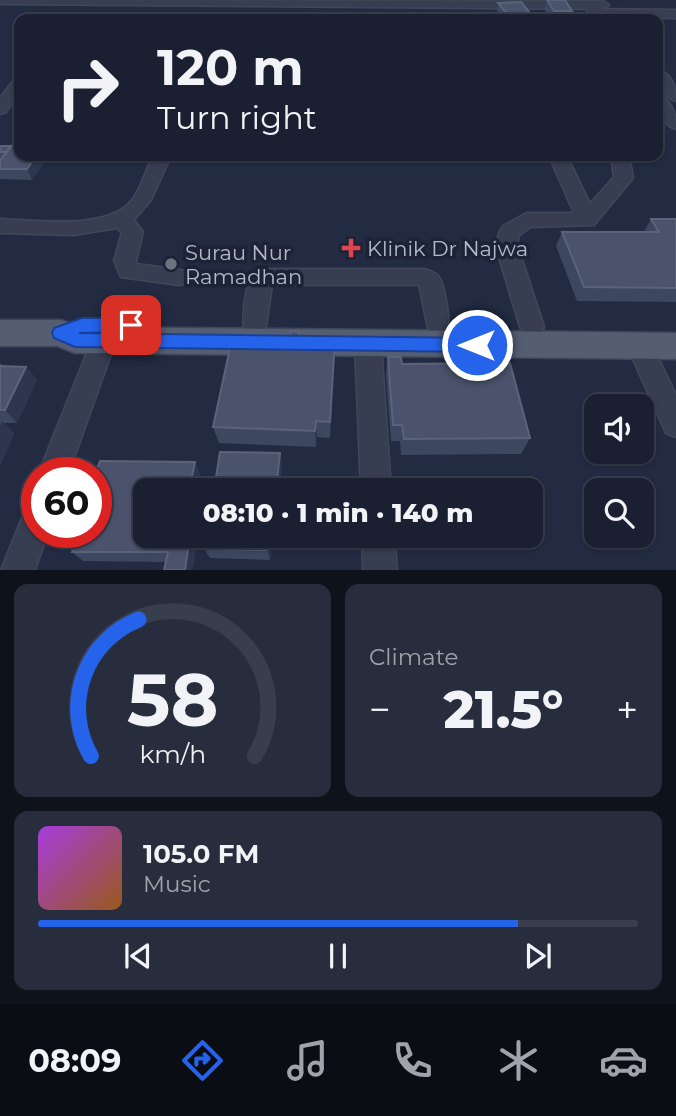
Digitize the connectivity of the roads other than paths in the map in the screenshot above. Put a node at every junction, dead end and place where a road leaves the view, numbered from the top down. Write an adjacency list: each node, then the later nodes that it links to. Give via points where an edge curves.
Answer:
1 (0, 0): 2 (street)
2 (29, 0): 5 (street)
3 (212, 1): 4 (street); 5 (street)
4 (347, 4): 6 (street); 8 (street)
5 (78, 5)
6 (588, 9): 7 (street)
7 (606, 9): 9 (street)
8 (348, 14)
9 (676, 14)
10 (663, 80): 12 (street)
11 (14, 90): 13 (street)
12 (676, 96)
13 (0, 109)
14 (663, 110): 15 (street)
15 (676, 124)
16 (160, 161): 19 (street, via 139,205)
17 (560, 161): 20 (street)
18 (622, 161): 20 (street, via 624,178)
19 (121, 219): 21 (street, via 93,226); 22 (street, via 134,232 125,261 129,271)
20 (586, 220): 25 (street, via 523,221 510,231 506,244)
21 (0, 226)
22 (179, 277)
23 (254, 326): 24 (main road); 24 (street, via 260,283 267,277 424,277 430,282); 28 (main road, via 82,325)
24 (438, 327): 25 (main road)
25 (532, 327): 26 (main road)
26 (676, 327)
27 (0, 333): 28 (main road)
28 (61, 333): 29 (main road, via 75,340)
29 (104, 340): 32 (main road); 35 (street)
30 (640, 346): 31 (main road); 32 (main road); 34 (street)
31 (676, 346)
32 (369, 356): 33 (street); 36 (street)
33 (494, 368)
34 (676, 424)
35 (60, 457)
36 (375, 478)
37 (26, 548): 39 (street)
38 (379, 548): 40 (street)
39 (18, 570)
40 (380, 570)

